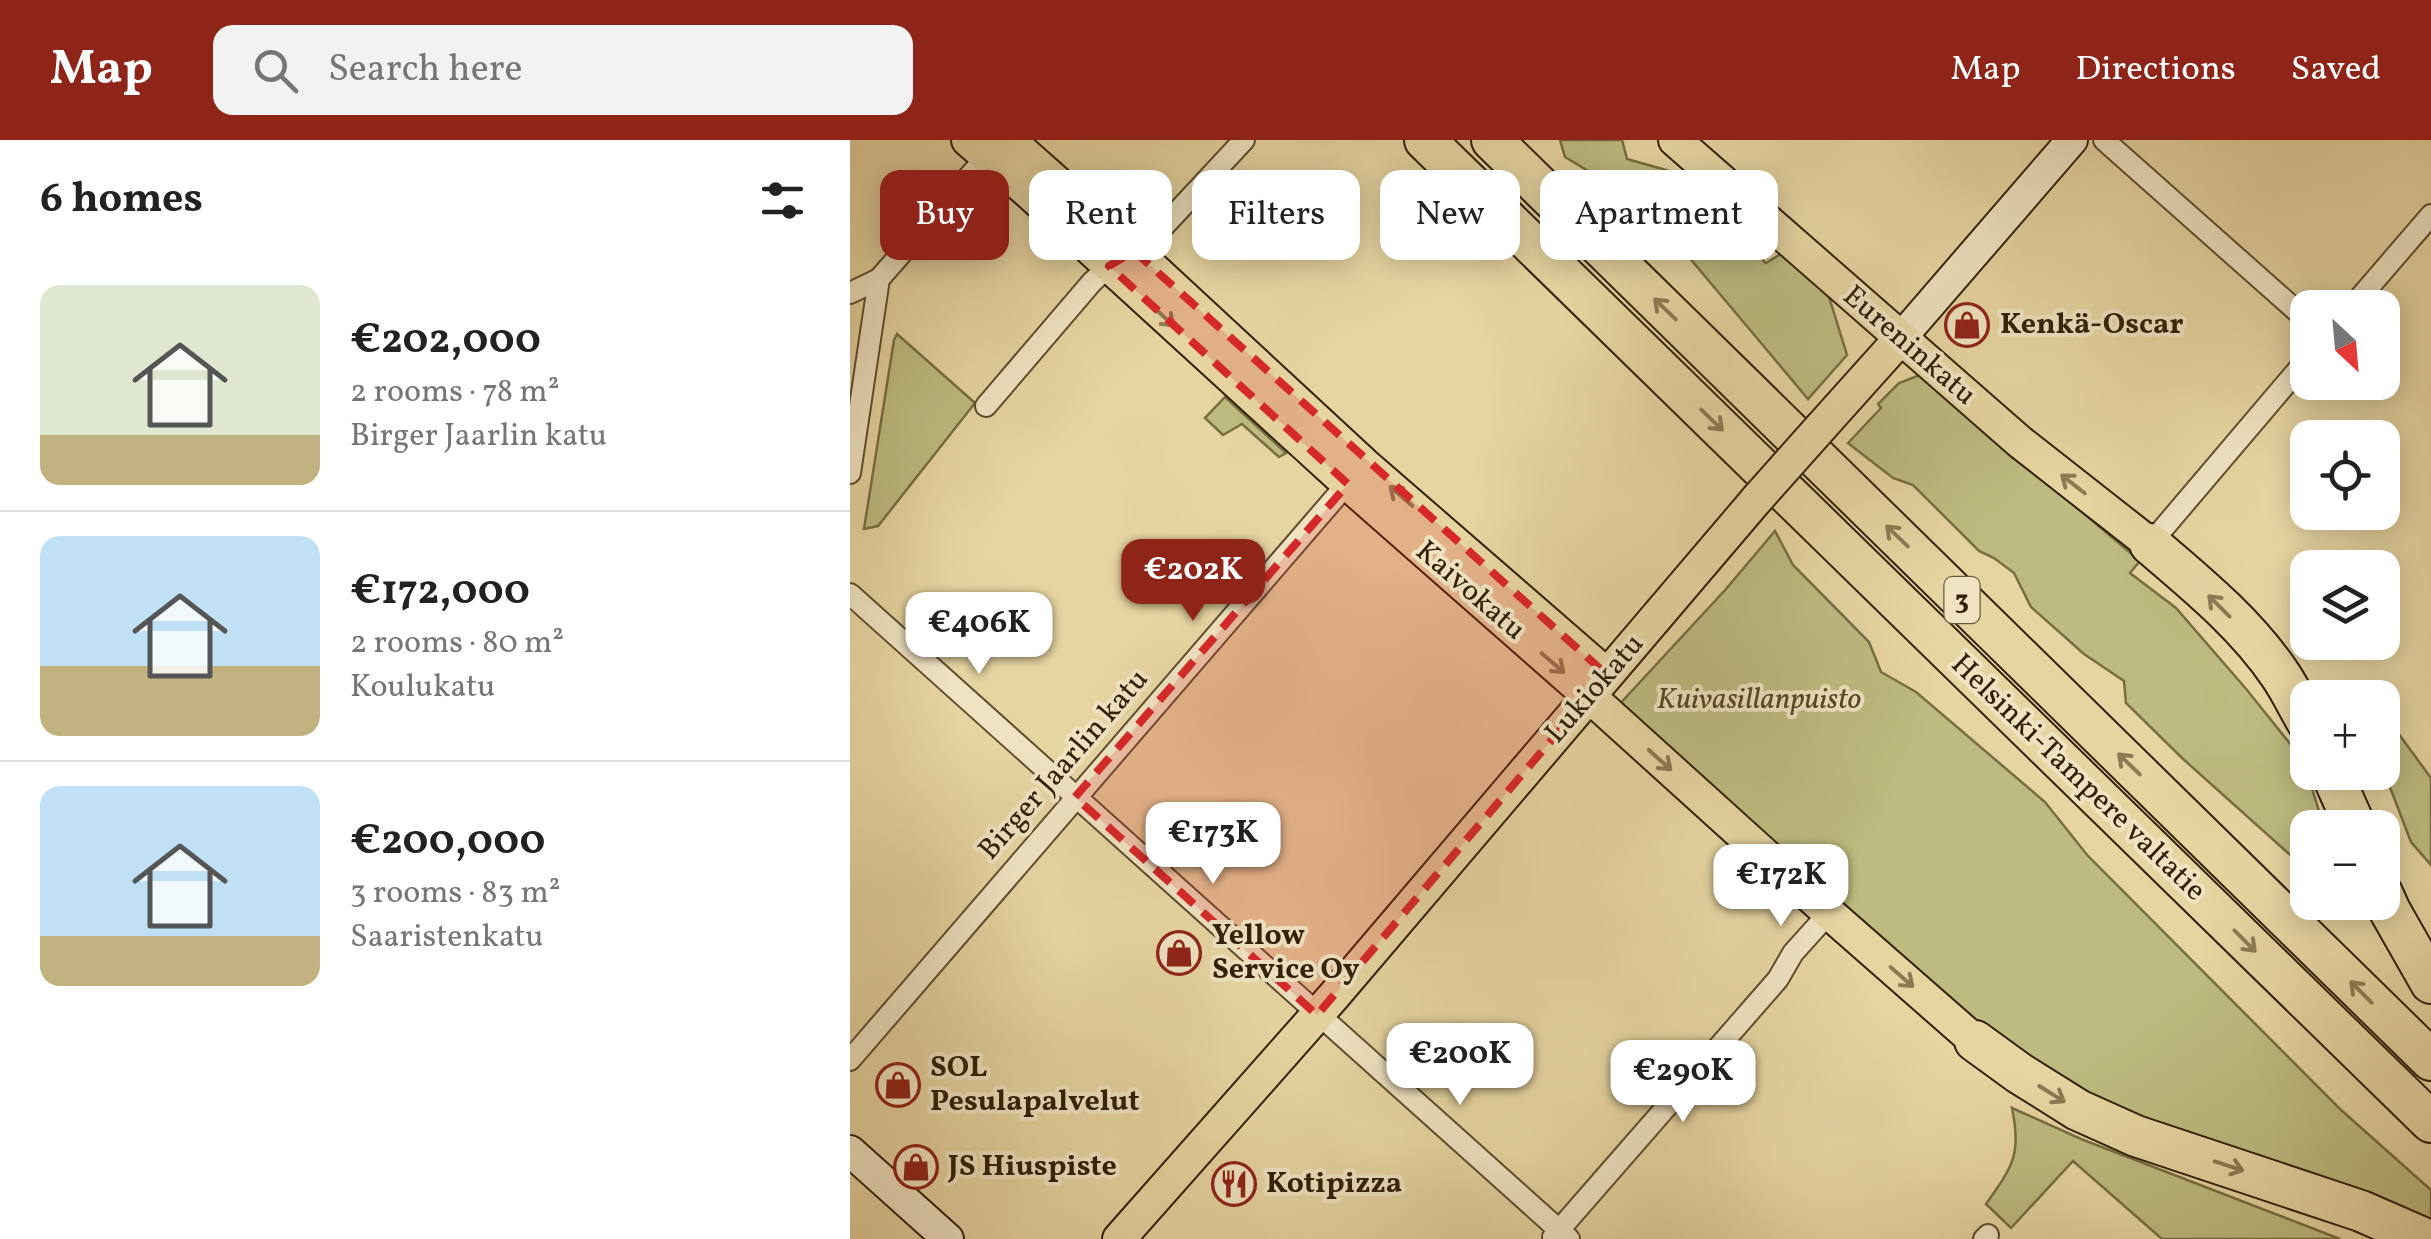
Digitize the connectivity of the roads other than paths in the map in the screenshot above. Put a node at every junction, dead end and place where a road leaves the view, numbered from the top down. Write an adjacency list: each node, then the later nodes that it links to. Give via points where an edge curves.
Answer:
1 (1244, 140): 10 (street)
2 (1425, 140): 34 (highway, Helsinki-Tampere valtatie / 3, one-way to 34)
3 (1492, 140): 33 (highway, Helsinki-Tampere valtatie / 3, one-way to 3)
4 (1675, 140): 17 (main road, Eureninkatu)
5 (2072, 140): 17 (street, Lukiokatu)
6 (2104, 140): 16 (street)
7 (999, 144): 8 (main road, Kaivokatu); 13 (street)
8 (1029, 172)
9 (2431, 215): 14 (street)
10 (1172, 217)
11 (1120, 260): 19 (street, via 1092,282)
12 (1122, 260): 21 (main road, Kaivokatu)
13 (879, 279): 15 (street); 20 (street)
14 (2366, 290)
15 (850, 292)
16 (2290, 305)
17 (1900, 339): 22 (main road, Eureninkatu, one-way to 17); 24 (main road, Lukiokatu, bridge)
18 (2290, 379): 22 (street)
19 (986, 406)
20 (850, 473)
21 (1356, 474): 24 (main road, Kaivokatu); 26 (street, Birger Jaarlin katu)
22 (2150, 544): 25 (highway, one-way to 22, via 2242,629)
23 (850, 594): 26 (street)
24 (1598, 685): 27 (main road, Kaivokatu, one-way to 27); 30 (main road, Lukiokatu)
25 (2290, 692)
26 (1075, 797): 30 (street); 32 (street, Birger Jaarlin katu)
27 (1829, 913): 31 (main road, Kaivokatu, one-way to 31); 36 (street)
28 (2395, 920): 29 (highway)
29 (2431, 982)
30 (1317, 1015): 36 (street); 38 (main road, Lukiokatu)
31 (1975, 1042): 39 (highway, one-way to 39, via 2078,1110 2136,1136)
32 (850, 1060)
33 (2431, 1060)
34 (2431, 1122)
35 (850, 1151): 37 (street)
36 (1560, 1236)
37 (948, 1239)
38 (1119, 1239)
39 (2425, 1239)

